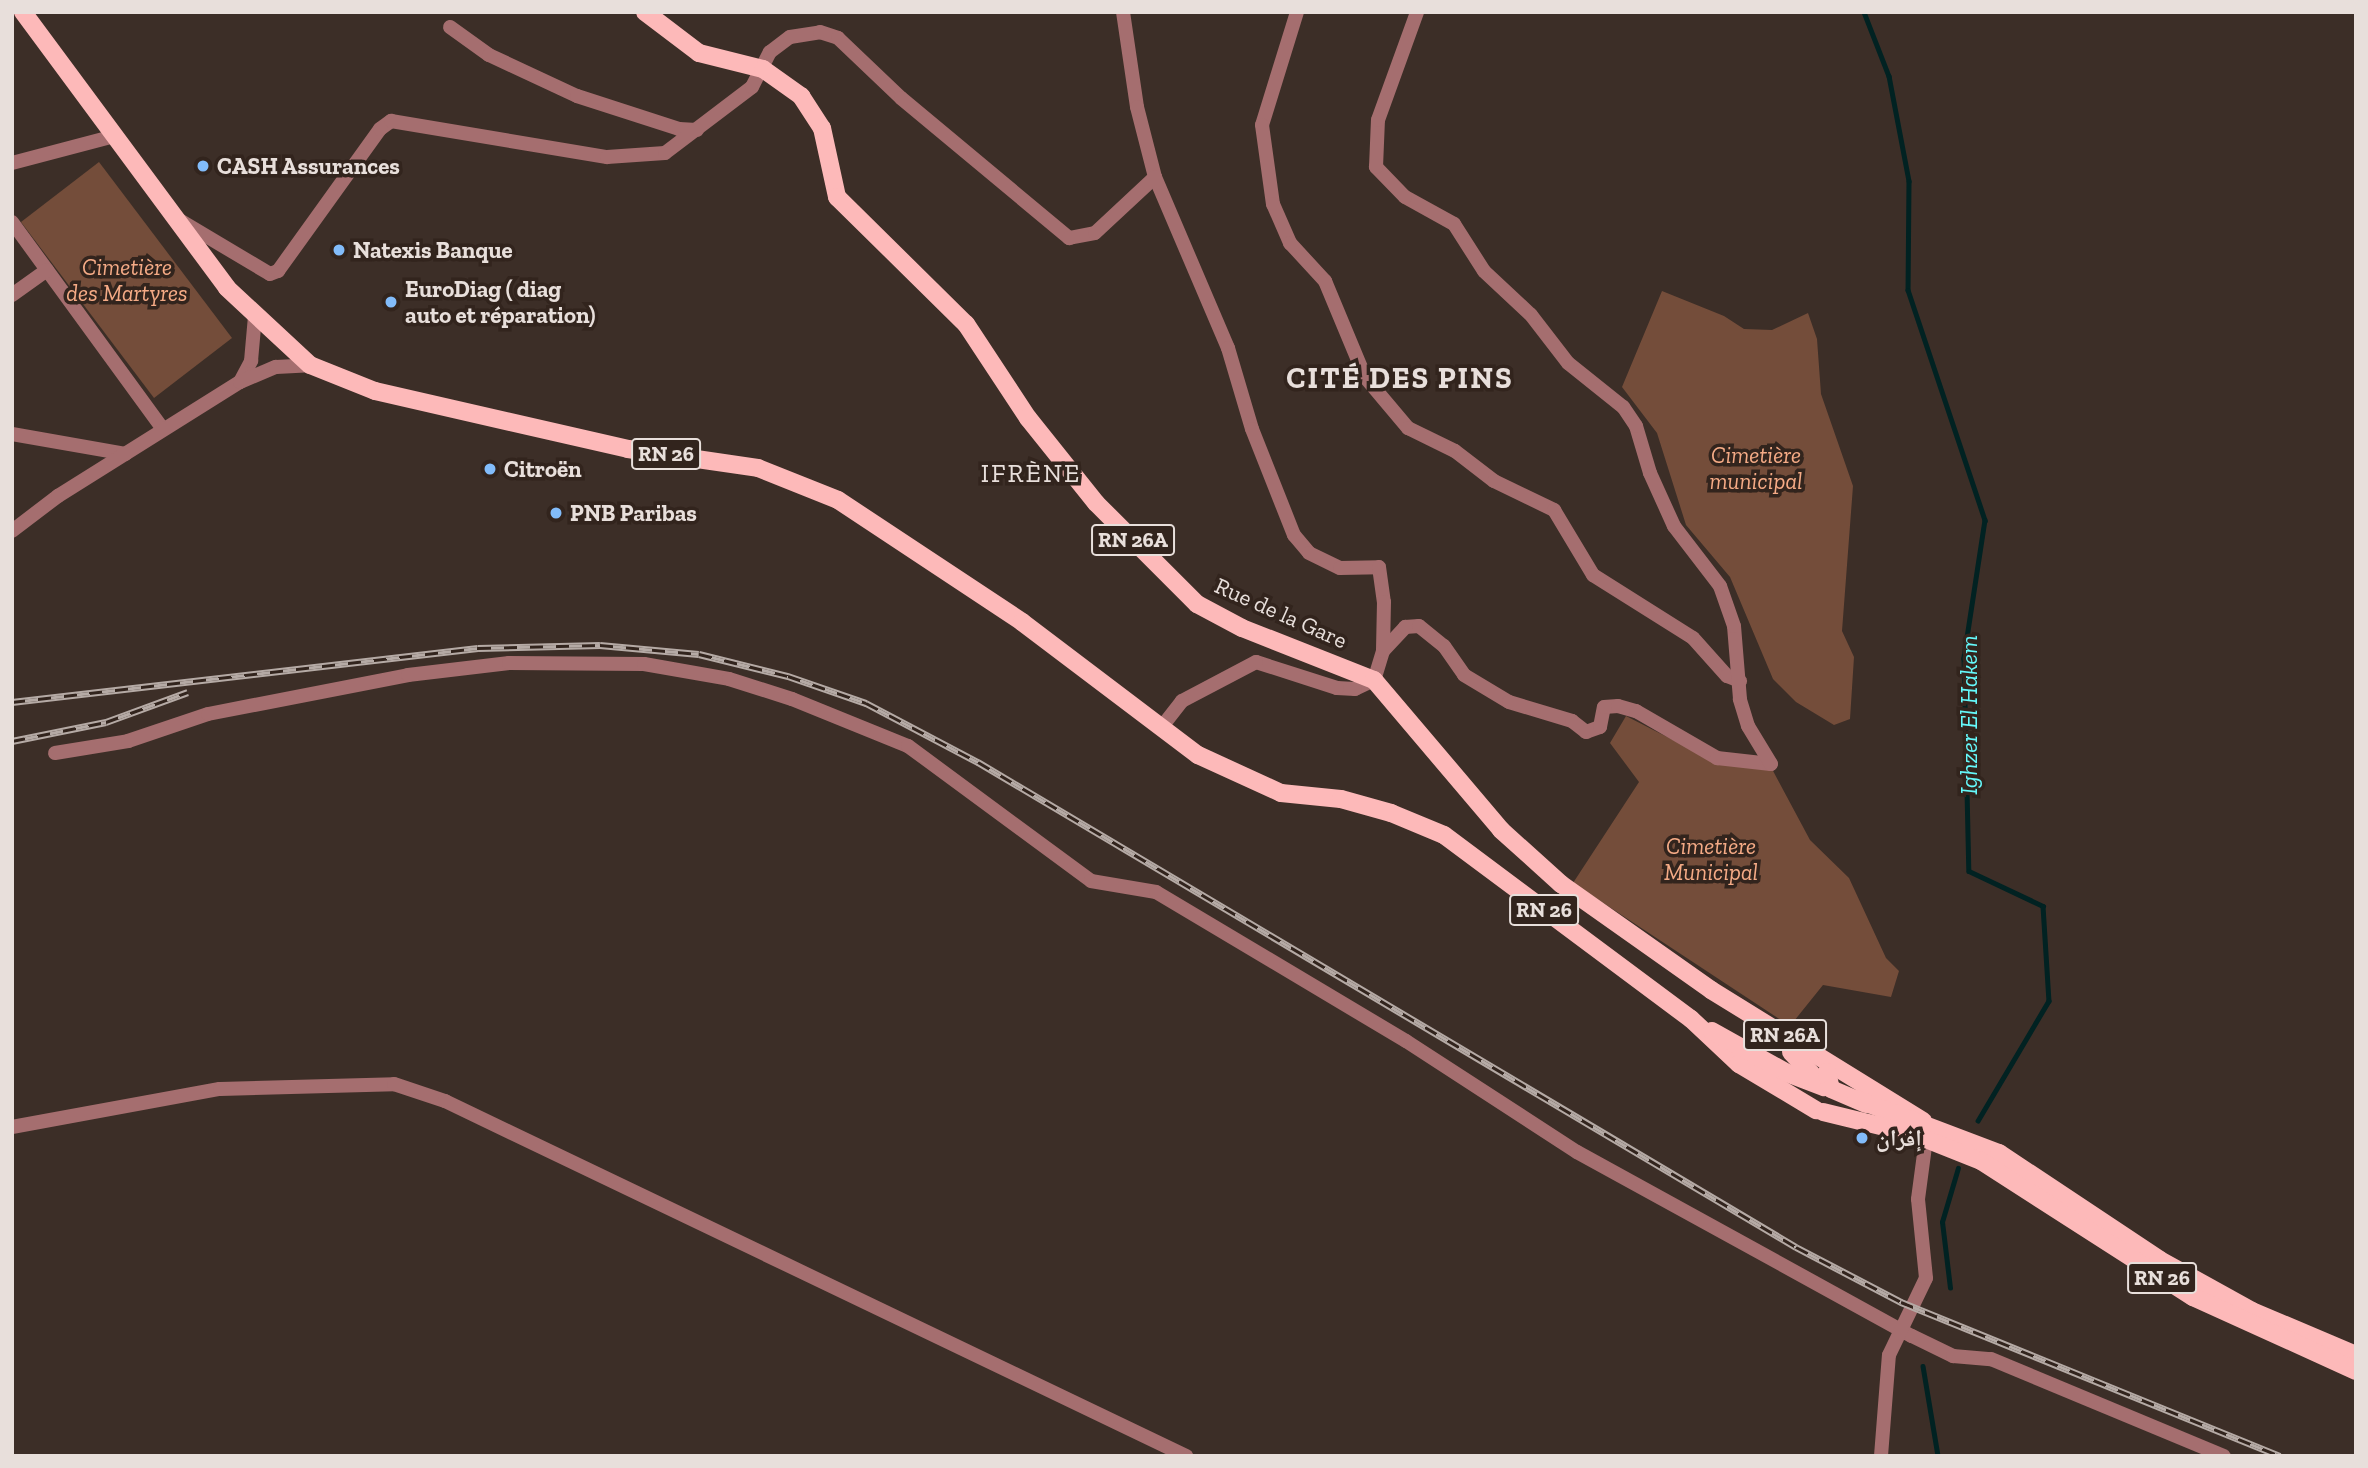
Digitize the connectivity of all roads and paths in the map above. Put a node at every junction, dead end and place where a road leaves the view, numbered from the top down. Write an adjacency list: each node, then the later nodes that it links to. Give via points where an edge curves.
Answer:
1 (23, 12): 9 (main road, RN 26)
2 (645, 12): 7 (main road, Rue de la Gare / RN 26A, via 699,53)
3 (1123, 12): 11 (street, via 1135,94)
4 (1297, 12): 25 (street, via 1262,125 1273,204 1290,243 1325,281 1365,377 1408,428 1455,451 1494,481 1554,510 1593,575 1693,638 1727,676)
5 (1417, 12): 25 (street, via 1378,120 1376,167 1405,197 1454,225 1484,271 1531,315 1568,363 1623,407 1636,426 1674,526 1720,586 1734,626)
6 (450, 27): 8 (street, via 489,55 577,96 679,129)
7 (763, 69): 8 (street, via 752,87); 11 (street, via 769,52 790,37 820,32 838,38 901,98 1069,238 1094,233); 24 (main road, Rue de la Gare / RN 26A, via 801,96 822,128 837,197 966,324 1028,418 1096,503 1197,604 1242,628)
8 (697, 130): 12 (street, via 665,153 607,157 391,121 380,129 278,271 270,274)
9 (115, 136): 10 (street); 12 (main road, RN 26)
10 (12, 163)
11 (1155, 177): 23 (street, via 1228,348 1252,429 1294,535 1309,553 1333,566 1378,567 1384,602)
12 (174, 216): 16 (main road, RN 26)
13 (12, 222): 14 (street)
14 (47, 270): 15 (street); 19 (street)
15 (12, 295)
16 (255, 316): 17 (main road, RN 26); 18 (street, via 251,361)
17 (310, 365): 18 (street, via 276,367); 26 (main road, RN 26, via 375,391 628,449 758,468 800,482 881,524)
18 (240, 382): 19 (street)
19 (162, 428): 21 (street)
20 (12, 434): 21 (street)
21 (125, 454): 22 (street)
22 (12, 531)
23 (1383, 651): 24 (street); 25 (street, via 1405,628 1419,626 1444,646 1464,675 1509,702 1572,721 1586,732 1600,727 1604,707 1618,706 1636,711 1717,758 1771,764 1748,726)
24 (1374, 680): 26 (street, via 1354,689 1337,688 1256,662 1182,701); 28 (main road, Rue de la Gare / RN 26A, via 1501,830 1560,884)
25 (1740, 681)
26 (1162, 727): 29 (main road, RN 26, via 1198,755 1238,777 1281,793 1341,799 1391,813 1444,835)
27 (55, 753): 37 (street, via 128,741 208,715 466,668 600,660 729,680 849,720 908,746 1091,881 1156,892 1406,1041 1577,1152)
28 (1711, 990): 30 (main road, Rue de la Gare / RN 26A); 31 (main road, via 1739,1016 1801,1059)
29 (1691, 1019): 31 (main road, via 1787,1073); 33 (main road, RN 26, via 1739,1064)
30 (1818, 1058): 31 (main road, via 1828,1074); 32 (main road, Rue de la Gare / RN 26A)
31 (1827, 1088): 32 (main road); 33 (main road, via 1812,1094)
32 (1857, 1091): 35 (main road)
33 (1819, 1111): 35 (main road, RN 26)
34 (12, 1128): 40 (street, via 220,1089 394,1084 444,1101)
35 (1921, 1131): 36 (main road, RN 26); 37 (street, via 1918,1199 1926,1278)
36 (1983, 1153): 38 (main road, RN 26, via 2252,1311); 39 (main road, RN 26, via 2193,1297)
37 (1900, 1328): 41 (street, via 1882,1389); 42 (street, via 1953,1356 1991,1359)
38 (2356, 1355)
39 (2356, 1371)
40 (1186, 1456)
41 (1881, 1456)
42 (2224, 1456)

